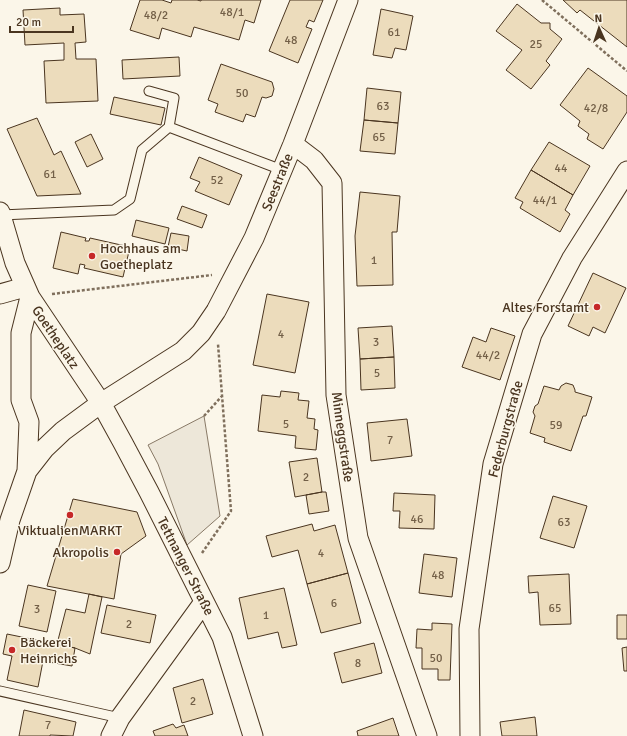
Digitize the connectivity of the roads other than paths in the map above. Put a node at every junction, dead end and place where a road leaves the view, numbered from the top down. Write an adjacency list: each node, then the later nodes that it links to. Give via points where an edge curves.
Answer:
1 (348, 0): 4 (street, Seestraße)
2 (149, 91): 3 (lane, via 174,98)
3 (169, 127): 5 (lane); 7 (lane, via 142,150 130,199 114,210)
4 (293, 144): 5 (street, Seestraße); 19 (street, Minneggstraße, via 314,160 332,183 336,396 358,538)
5 (282, 170): 10 (street, Seestraße, via 254,238 216,311 201,333)
6 (627, 171): 20 (street, Federburgstraße, via 572,258 532,334 493,464 469,629)
7 (1, 214): 8 (street, via 15,263)
8 (27, 292): 9 (street); 11 (street, Goetheplatz); 12 (street, Goetheplatz, via 21,333 21,400 29,422)
9 (0, 294)
10 (183, 351): 11 (street, Goetheplatz)
11 (100, 403): 12 (street, Goetheplatz, via 63,431 45,448); 14 (street, Tettnanger Straße, via 149,492)
12 (27, 471): 13 (street, Goetheplatz, via 10,520)
13 (0, 563)
14 (204, 602): 16 (street); 18 (street, Tettnanger Straße, via 222,637)
15 (0, 691): 16 (lane)
16 (120, 718): 17 (street)
17 (111, 736)
18 (253, 736)
19 (427, 736)
20 (470, 736)

